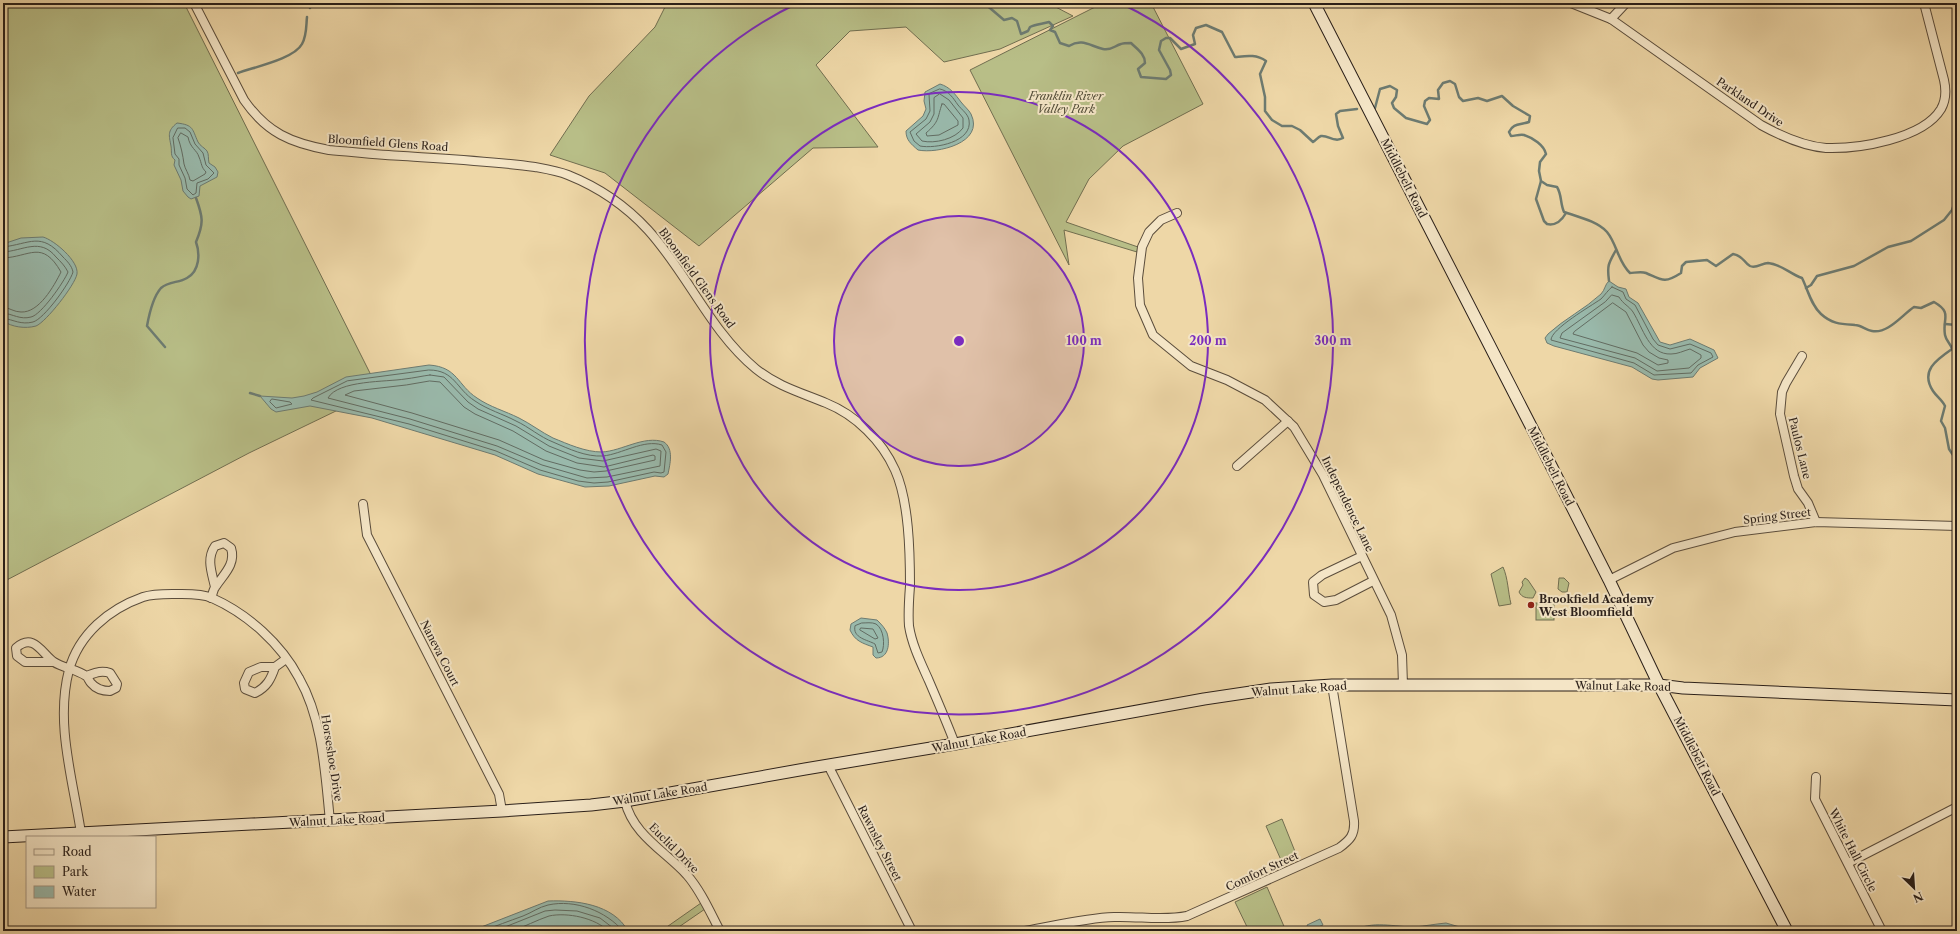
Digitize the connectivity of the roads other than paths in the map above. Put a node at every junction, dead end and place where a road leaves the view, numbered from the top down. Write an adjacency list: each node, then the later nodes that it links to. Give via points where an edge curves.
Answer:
1 (194, 3): 28 (street, Bloomfield Glens Road, via 244,100 254,115 273,132 307,146 329,150 484,161 567,174 626,209 648,230 705,311 739,354 755,368 770,380 830,404 853,418 869,432 888,457 901,488 908,542 909,626 916,652)
2 (1314, 3): 15 (street, Middlebelt Road)
3 (1571, 3): 6 (street, Parkland Drive)
4 (1626, 3): 6 (street)
5 (1924, 3): 6 (street, Parkland Drive, via 1946,92 1941,109 1918,129 1886,142 1827,148 1782,136 1761,125)
6 (1611, 19)
7 (1177, 213): 9 (street, Independence Lane, via 1160,220 1149,232 1142,246 1138,278 1140,305 1153,336 1191,366 1265,400)
8 (1802, 356): 12 (street, Paulos Lane, via 1784,387 1780,414 1798,489 1808,503)
9 (1288, 421): 10 (street); 14 (street, Independence Lane, via 1323,475)
10 (1237, 466)
11 (363, 504): 33 (street, Naneva Court, via 367,535 500,794)
12 (1816, 522): 13 (street, Spring Street); 15 (street, Spring Street, via 1735,532 1673,548)
13 (1957, 526)
14 (1362, 556): 16 (street, Independence Lane); 16 (street, via 1313,582 1314,596 1324,602 1336,600)
15 (1609, 580): 25 (street, Middlebelt Road)
16 (1373, 581): 24 (street, Independence Lane, via 1391,615 1402,655)
17 (215, 586): 17 (street, via 225,576 232,562 231,548 224,543 215,546 211,554 210,564); 18 (street)
18 (212, 598): 19 (street, Horseshoe Drive, via 244,617 266,635); 22 (street, Horseshoe Drive, via 193,594 168,594 144,597 120,607 86,636)
19 (286, 658): 21 (street); 34 (street, Horseshoe Drive, via 300,678 312,710 326,778)
20 (53, 662): 22 (street)
21 (275, 667)
22 (69, 669): 23 (street); 35 (street, Horseshoe Drive, via 64,712 69,766)
23 (86, 676)
24 (1403, 685): 25 (street, Walnut Lake Road); 26 (street, Walnut Lake Road)
25 (1659, 685): 27 (street, Walnut Lake Road); 41 (street, Middlebelt Road)
26 (1332, 686): 28 (street, Walnut Lake Road, via 1271,689 1204,698); 40 (street, Comfort Street, via 1354,821 1355,833 1348,841 1339,848 1187,916 1173,919 1135,916 1098,918)
27 (1957, 700)
28 (955, 744): 29 (street, Walnut Lake Road)
29 (828, 765): 31 (street, Walnut Lake Road); 39 (street, Rawnsley Street)
30 (1816, 777): 37 (street, White Hall Circle, via 1815,799)
31 (625, 801): 33 (street, Walnut Lake Road); 38 (street, Euclid Drive, via 639,828 695,885)
32 (1957, 807): 37 (street)
33 (502, 812): 34 (street, Walnut Lake Road)
34 (330, 820): 35 (street, Walnut Lake Road)
35 (81, 833): 36 (street, Walnut Lake Road)
36 (3, 837)
37 (1848, 863): 42 (street, White Hall Circle)
38 (720, 931)
39 (912, 931)
40 (1026, 931)
41 (1786, 931)
42 (1882, 931)

